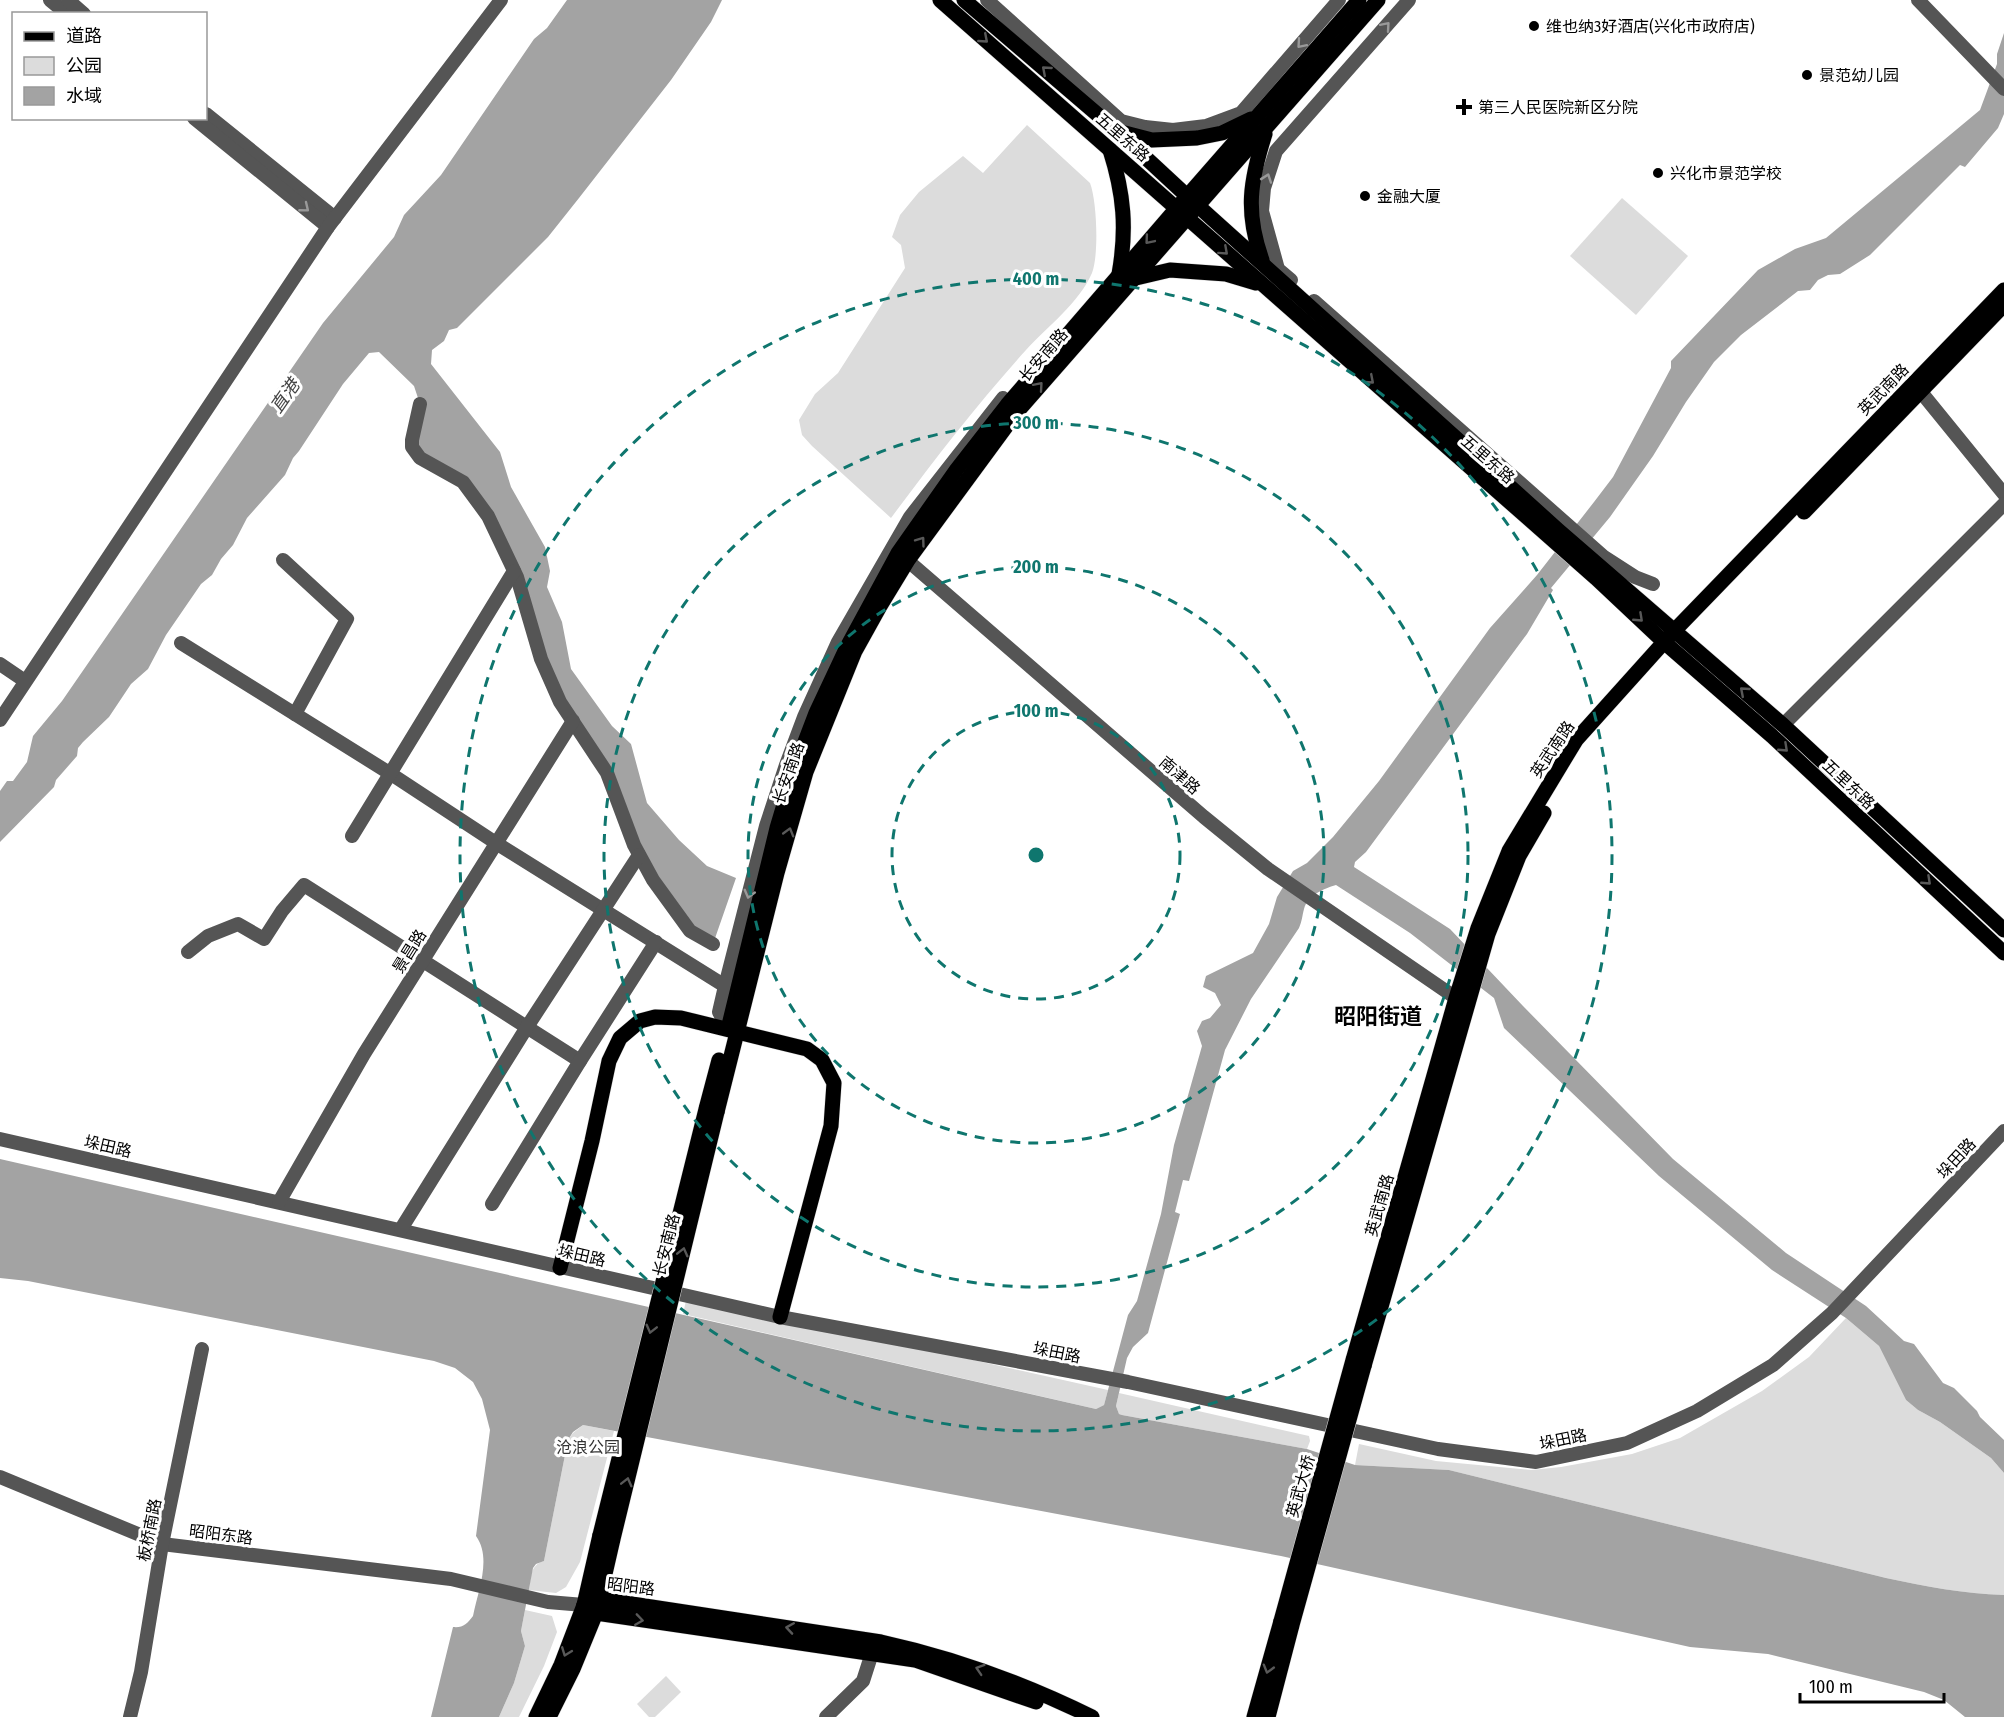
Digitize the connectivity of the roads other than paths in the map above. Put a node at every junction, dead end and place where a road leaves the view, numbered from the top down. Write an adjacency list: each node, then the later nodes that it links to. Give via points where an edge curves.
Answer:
1 (50, 0): 12 (street)
2 (68, 0): 13 (street)
3 (501, 0): 22 (street)
4 (940, 0): 19 (main road, 五里东路, one-way to 19)
5 (964, 0): 18 (main road, 五里东路, one-way to 5)
6 (987, 0): 7 (street, one-way to 6, via 1241,112 1206,126 1173,130 1121,121)
7 (1339, 0)
8 (1359, 0): 17 (main road, 长安南路)
9 (1378, 0): 17 (main road, 长安南路)
10 (1409, 0): 34 (street, one-way to 10, via 1278,269 1272,252 1262,211 1264,188 1276,152)
11 (1918, 0): 14 (street)
12 (65, 12)
13 (82, 12)
14 (2004, 89)
15 (207, 115): 22 (street)
16 (197, 120): 22 (street, one-way to 22)
17 (1263, 122): 18 (main road, via 1197,138 1152,140); 20 (main road, 长安南路); 23 (main road, via 1250,194 1251,226)
18 (1118, 132): 20 (main road, 五里东路)
19 (1110, 150): 20 (main road, 五里东路); 24 (main road, via 1124,220)
20 (1188, 203): 21 (main road, 长安南路); 23 (main road, 五里东路); 24 (main road, 长安南路, one-way to 24)
21 (1188, 218): 25 (main road, 长安南路); 26 (main road, 五里东路, one-way to 26)
22 (332, 222): 43 (street)
23 (1263, 262): 34 (main road, 五里东路)
24 (1119, 277): 35 (main road, 长安南路, via 1007,405 950,478)
25 (1136, 278): 26 (main road, via 1170,270 1194,271 1226,274); 35 (main road, 长安南路, one-way to 25, via 1016,413)
26 (1262, 285): 34 (main road, 五里东路, one-way to 34)
27 (1099, 287): 35 (street, via 910,517)
28 (2004, 290): 40 (main road, 英武南路)
29 (2004, 305): 30 (main road, 英武南路)
30 (1922, 392): 32 (street); 40 (main road, 英武南路)
31 (420, 404): 38 (street, via 412,447 420,458 463,482 488,516)
32 (2004, 494)
33 (2004, 504): 47 (street)
34 (1557, 530): 37 (main road, 五里东路)
35 (899, 554): 59 (street, one-way to 59, via 838,642 804,717 766,826); 60 (street, 南津路, via 1268,869); 62 (main road, 长安南路, via 806,772)
36 (283, 560): 44 (street, via 347,619)
37 (1602, 569): 39 (street); 40 (main road, 五里东路)
38 (514, 571): 46 (street, via 541,659); 48 (street)
39 (1653, 584)
40 (1673, 640): 47 (main road, 五里东路, one-way to 40); 57 (main road, 五里东路, one-way to 57); 60 (main road, 英武南路, via 1576,740 1509,851)
41 (182, 643): 44 (street)
42 (0, 664): 43 (street)
43 (26, 681): 45 (street)
44 (295, 714): 48 (street)
45 (0, 720)
46 (573, 722): 50 (street, 景昌路); 51 (street, via 607,773)
47 (1783, 725): 53 (main road, 五里东路)
48 (391, 774): 49 (street); 50 (street)
49 (352, 836)
50 (496, 843): 52 (street); 58 (street, 景昌路)
51 (639, 855): 52 (street); 55 (street, via 690,931)
52 (603, 909): 54 (street); 61 (street)
53 (2004, 930)
54 (656, 942): 59 (street); 63 (street)
55 (713, 944)
56 (188, 952): 58 (street, via 208,936 238,924 264,939 304,885)
57 (2004, 953)
58 (422, 961): 61 (street); 66 (street, 景昌路)
59 (725, 986): 62 (street, via 719,1012)
60 (1462, 1000): 72 (main road, 英武南路)
61 (527, 1027): 63 (street); 68 (street)
62 (733, 1030): 69 (main road, via 681,1018 655,1017 640,1022 620,1038 609,1061); 70 (main road, via 807,1049 822,1060 834,1083 831,1126); 75 (main road, 长安南路, bridge)
63 (580, 1061): 67 (street)
64 (2004, 1131): 70 (street, 垛田路, via 1832,1313 1773,1365 1697,1411 1627,1443 1536,1462 1438,1449 1128,1382)
65 (0, 1139): 66 (street, 垛田路)
66 (279, 1202): 68 (street, 垛田路)
67 (492, 1204)
68 (401, 1229): 69 (street, 垛田路)
69 (560, 1268): 70 (street, 垛田路)
70 (780, 1317)
71 (202, 1349): 74 (street, 板桥南路)
72 (1359, 1363): 76 (main road, 英武大桥, bridge)
73 (0, 1477): 74 (street, 昭阳东路)
74 (162, 1544): 75 (street, 昭阳东路, via 451,1579 548,1602); 78 (street, 板桥南路)
75 (593, 1606): 77 (main road, 昭阳路, one-way to 77); 79 (main road, 长安南路, one-way to 79); 80 (main road, 长安南路, via 573,1669); 83 (main road, 昭阳路, one-way to 75, via 988,1672 881,1641)
76 (1287, 1623): 84 (main road, one-way to 84); 85 (main road)
77 (872, 1653): 81 (street, via 863,1681); 82 (main road, 昭阳路, via 915,1660)
78 (130, 1717)
79 (536, 1717)
80 (549, 1717)
81 (826, 1717)
82 (1074, 1717)
83 (1092, 1717)
84 (1254, 1717)
85 (1268, 1717)

